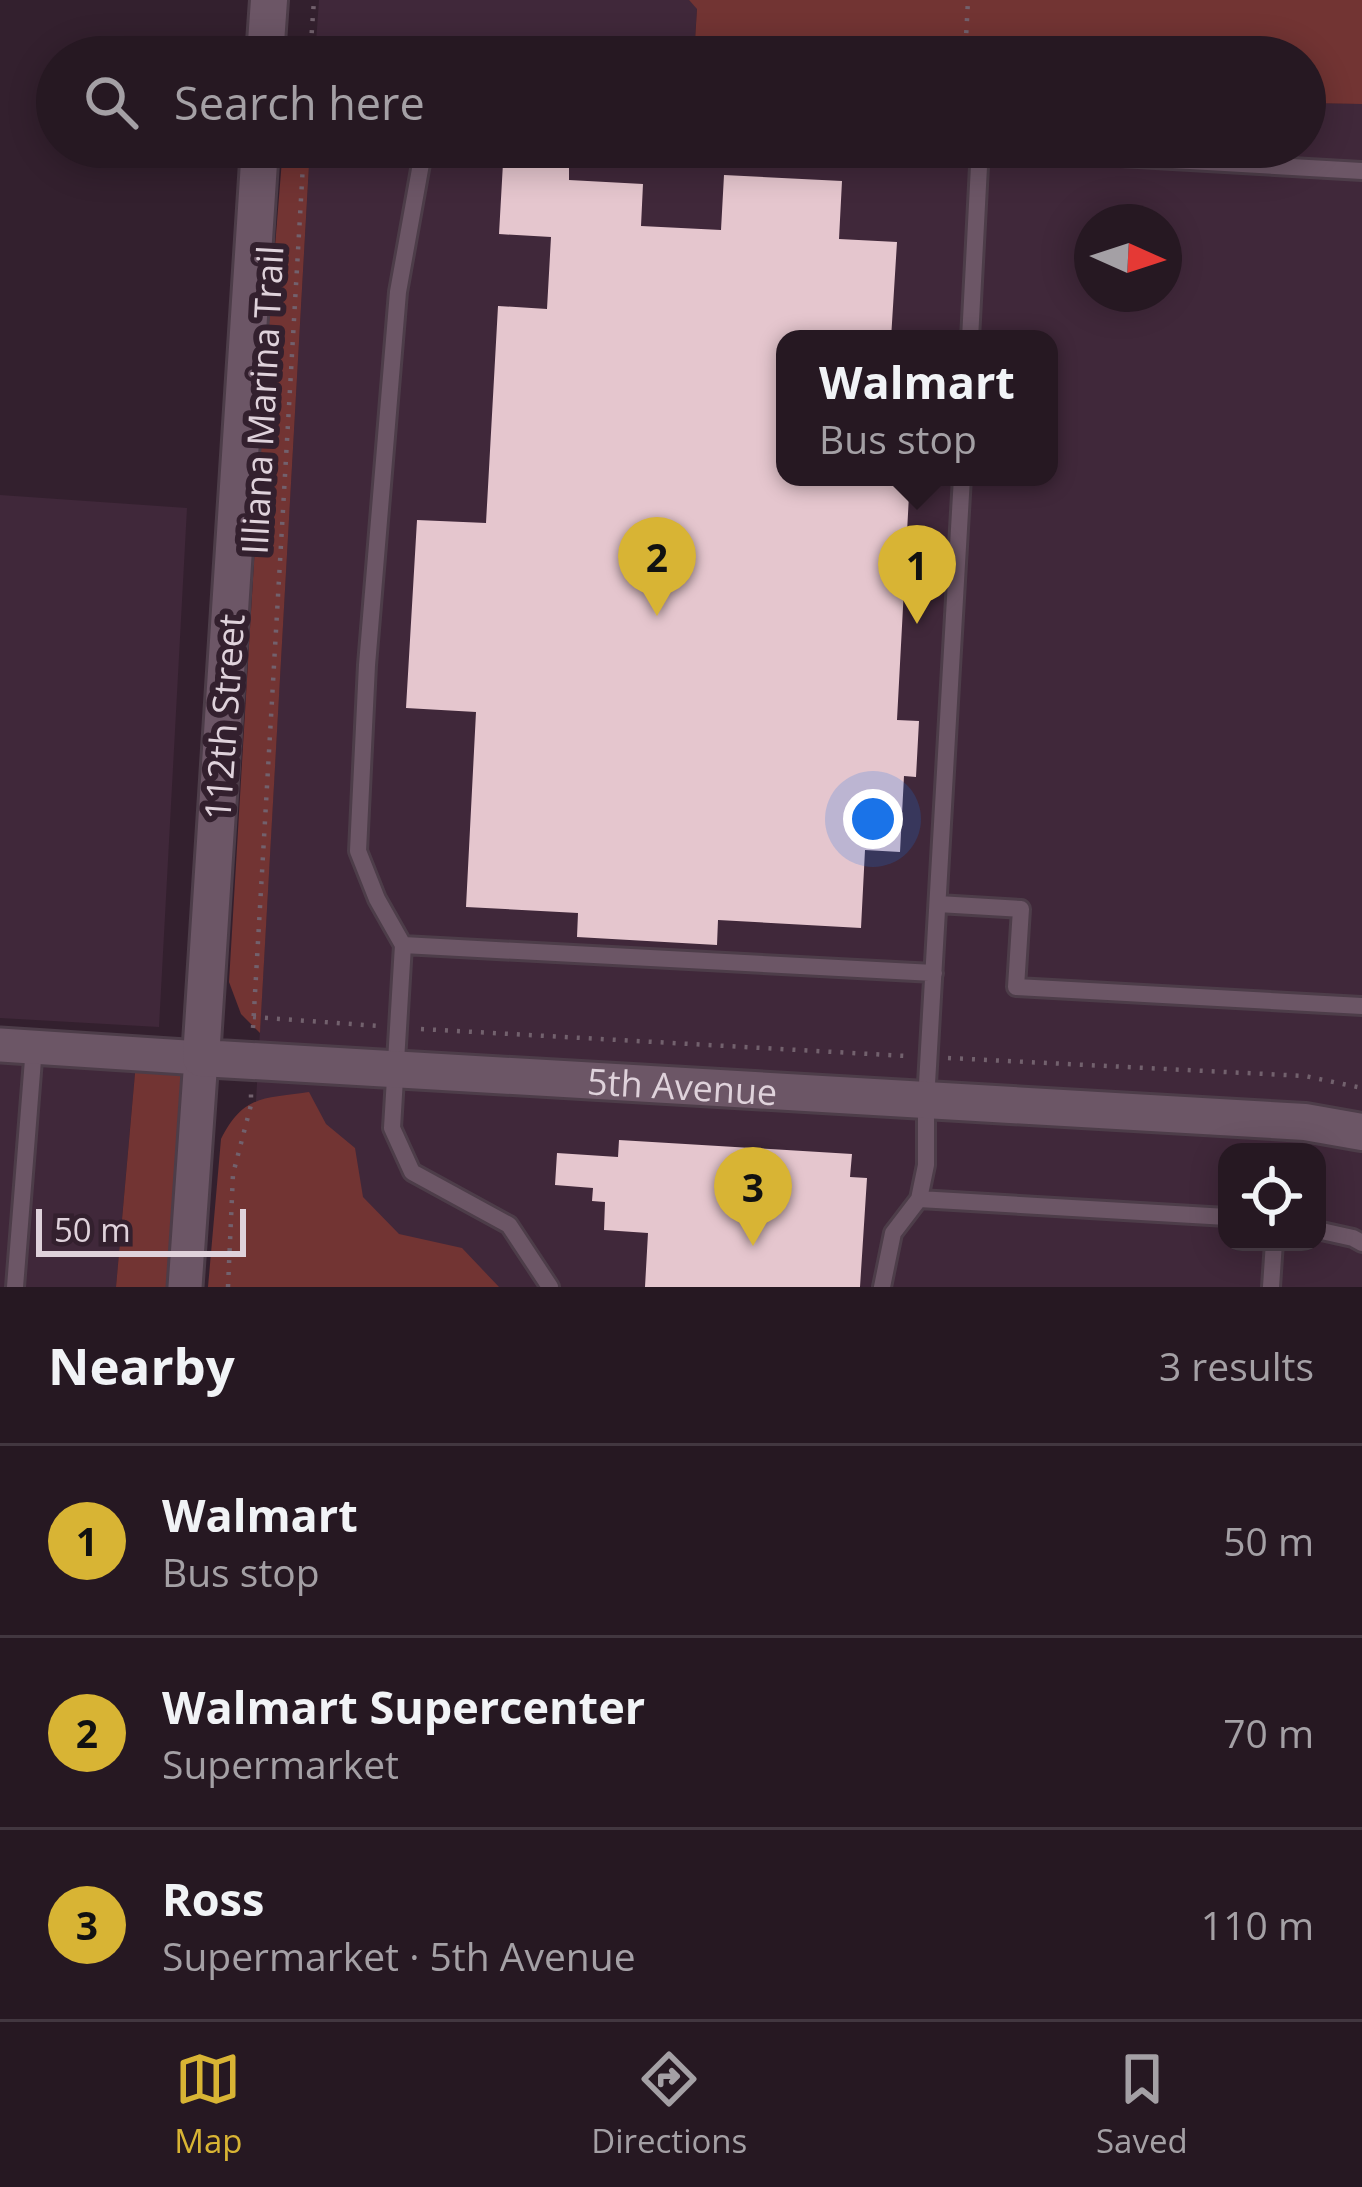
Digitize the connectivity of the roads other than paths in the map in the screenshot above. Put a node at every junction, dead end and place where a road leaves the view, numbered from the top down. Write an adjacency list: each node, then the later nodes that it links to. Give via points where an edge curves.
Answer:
1 (269, 0): 2 (street)
2 (266, 36)
3 (259, 168): 15 (street, 112th Street)
4 (420, 168): 11 (lane, via 398,292 358,851)
5 (980, 168): 8 (lane)
6 (1312, 168): 7 (lane)
7 (1362, 171)
8 (971, 330)
9 (961, 486): 10 (lane)
10 (938, 904): 12 (lane); 13 (lane, via 1021,909 1016,987)
11 (403, 945): 12 (lane); 16 (lane)
12 (934, 974): 17 (lane)
13 (1362, 1006)
14 (17, 1046): 15 (street, 5th Avenue); 24 (lane)
15 (201, 1058): 16 (street, 5th Avenue); 25 (street, 112th Street)
16 (396, 1070): 17 (street, 5th Avenue); 26 (lane, via 392,1128 412,1172 509,1225)
17 (926, 1101): 18 (street, 5th Avenue); 19 (lane)
18 (1362, 1132)
19 (919, 1199): 20 (lane); 27 (lane, via 893,1232)
20 (1218, 1216)
21 (1326, 1232): 22 (lane)
22 (1362, 1243)
23 (1273, 1251): 28 (lane)
24 (15, 1287)
25 (185, 1287)
26 (550, 1287)
27 (882, 1287)
28 (1271, 1287)

